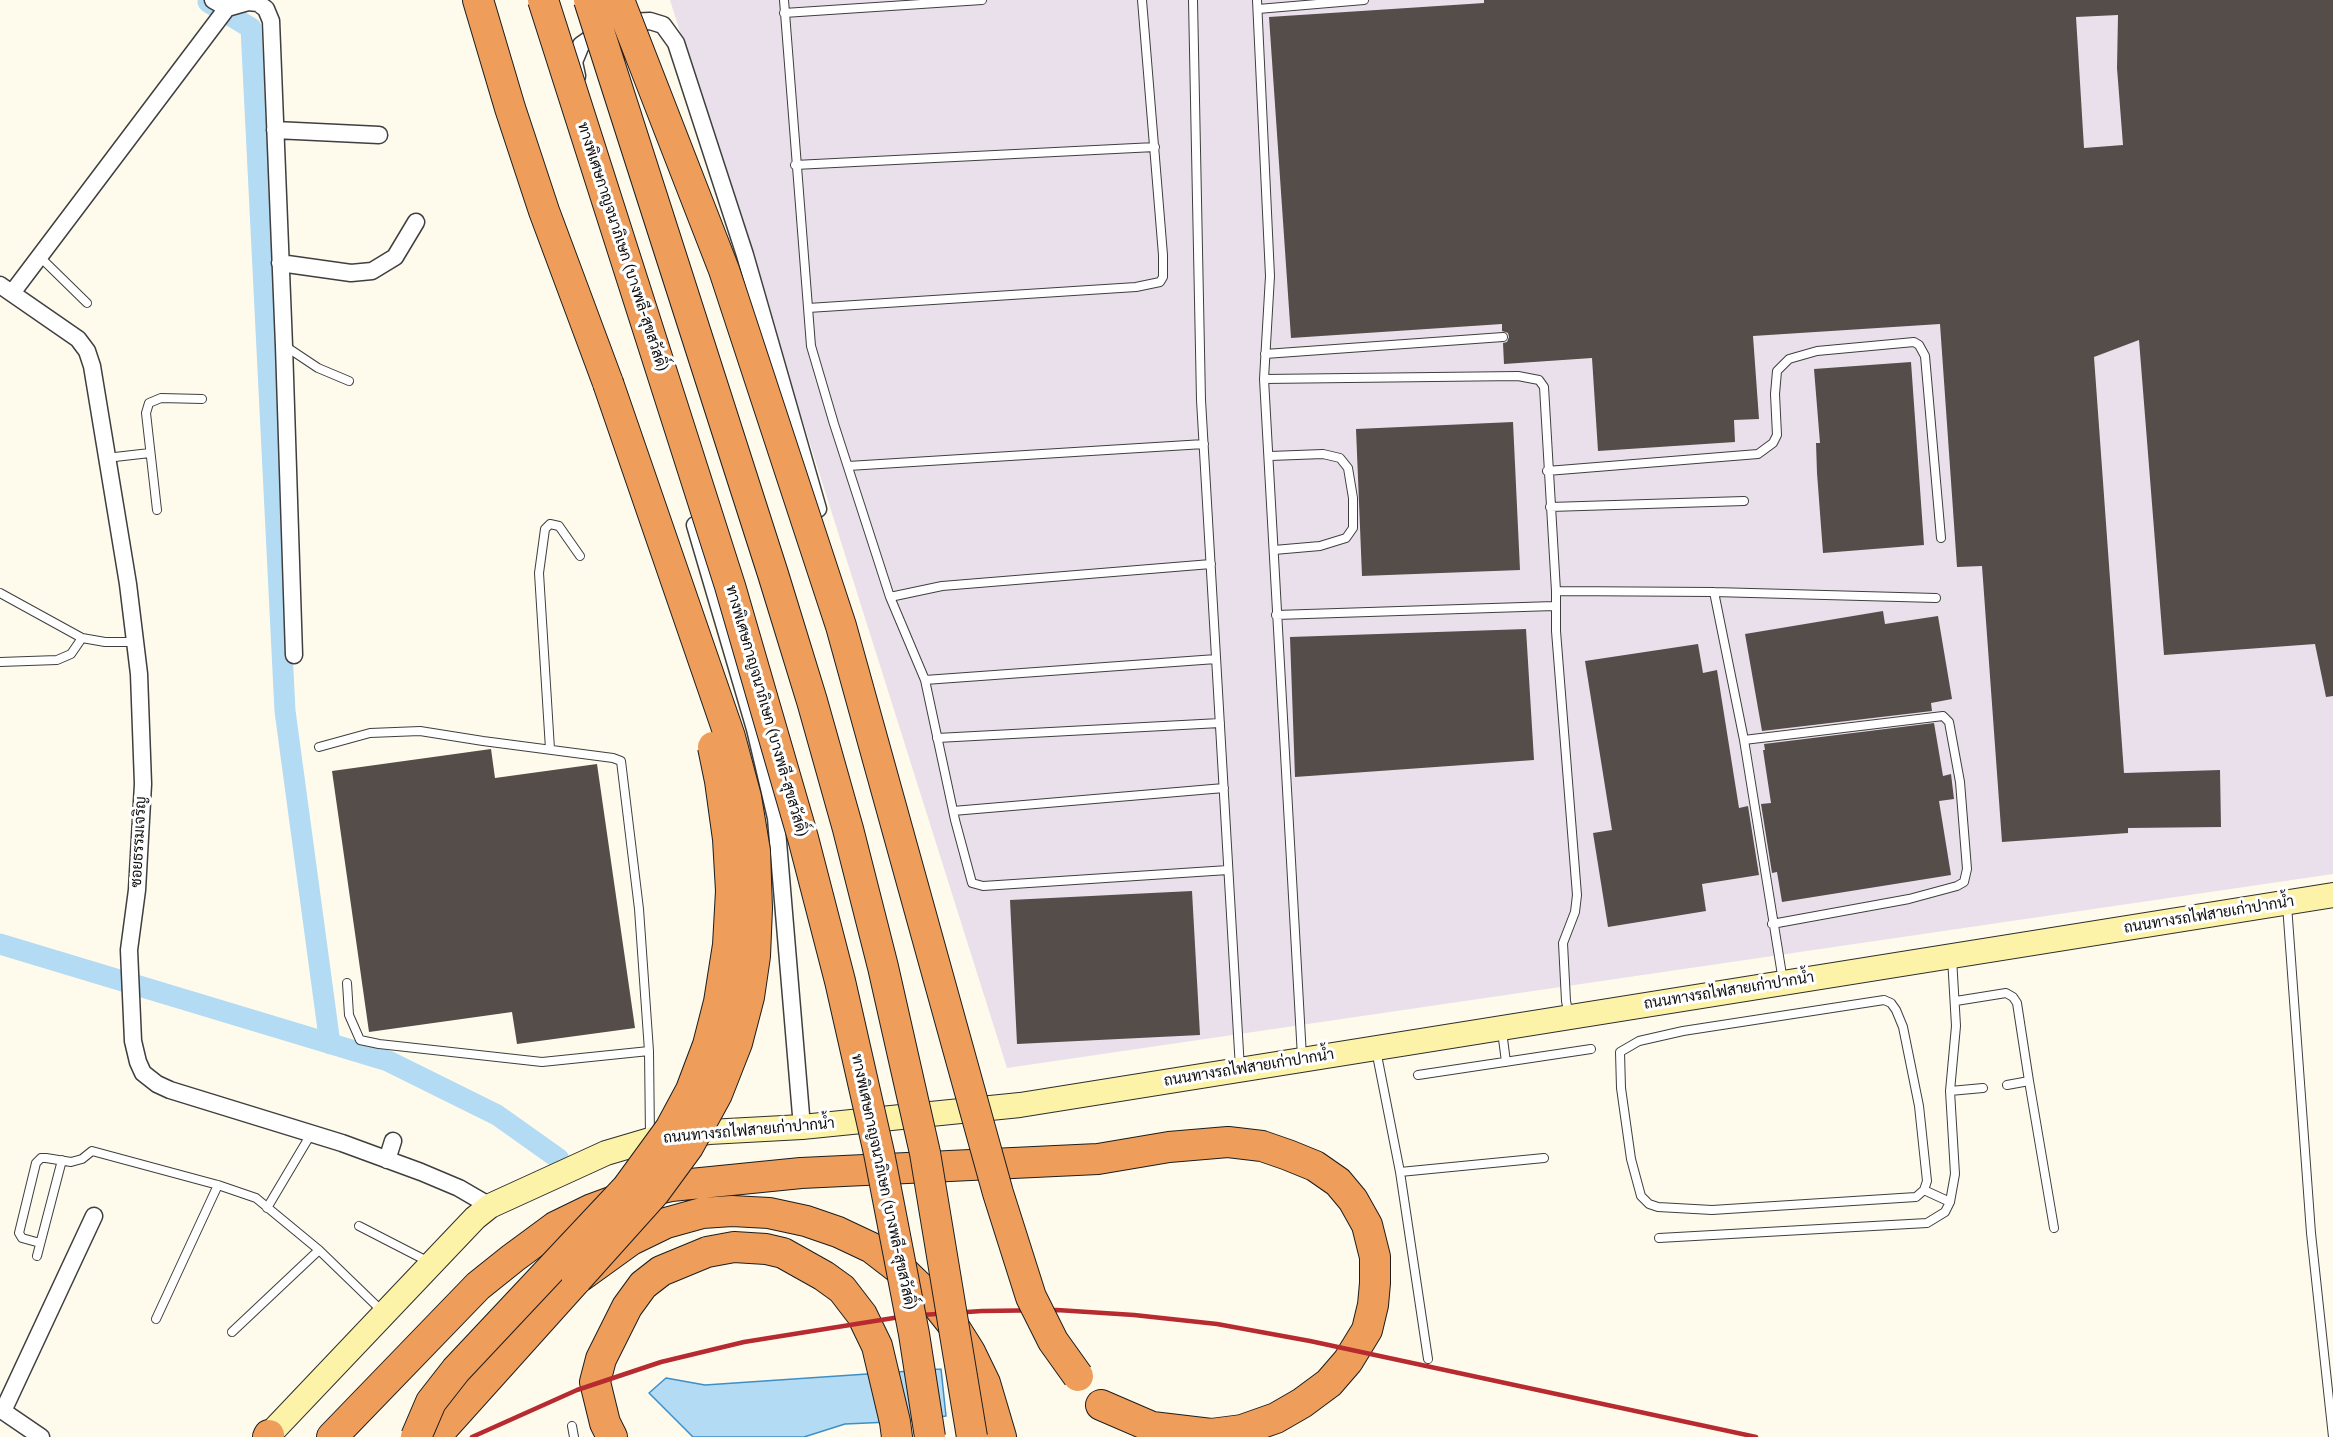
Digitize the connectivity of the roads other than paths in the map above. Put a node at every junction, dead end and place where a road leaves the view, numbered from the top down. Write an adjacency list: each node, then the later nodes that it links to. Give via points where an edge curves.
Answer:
1 (478, 0): 45 (highway, bridge, via 544,211)
2 (543, 0): 122 (highway, ทางพิเศษกาญจนาภิเษก (บางพลี-สุขสวัสดิ์), bridge, via 726,575 806,849 879,1153)
3 (589, 0): 123 (highway, bridge, via 773,574 848,829 925,1154)
4 (619, 0): 111 (highway, bridge, via 724,270 841,627 998,1193 1031,1297 1053,1341)
5 (784, 0): 12 (lane)
6 (982, 0): 12 (lane)
7 (1142, 0): 15 (lane)
8 (1193, 0): 29 (lane)
9 (1364, 0): 10 (lane)
10 (1257, 5): 25 (lane, via 1270,276)
11 (221, 7): 13 (street, via 248,2 266,9 271,21); 18 (street)
12 (784, 13): 16 (lane)
13 (275, 130): 14 (street); 19 (street)
14 (379, 135)
15 (1155, 147): 16 (lane); 22 (lane, via 1163,255 1160,282 1136,287)
16 (795, 165): 22 (lane)
17 (416, 222): 19 (street, via 395,257 372,271 351,273)
18 (40, 257): 20 (street); 21 (lane)
19 (280, 263): 24 (street)
20 (6, 289): 32 (street, ซอยธรรมเจริญ, via 78,339 87,351)
21 (87, 303)
22 (808, 308): 33 (lane, via 811,346)
23 (1503, 337): 25 (lane)
24 (284, 346): 27 (lane, via 318,368); 52 (street)
25 (1265, 354): 26 (lane)
26 (1264, 379): 31 (lane); 34 (lane, via 1518,376 1539,380 1544,387)
27 (349, 381)
28 (202, 399): 30 (lane, via 160,398 149,403 146,413)
29 (1204, 444): 33 (lane); 41 (lane)
30 (150, 453): 32 (lane); 37 (lane)
31 (1270, 456): 39 (lane); 39 (lane, via 1323,454 1340,458 1348,468 1353,498 1353,528 1346,538 1320,546)
32 (106, 458): 51 (street, ซอยธรรมเจริญ)
33 (848, 466): 46 (lane)
34 (1548, 471): 36 (lane); 38 (lane, via 1758,454 1777,435 1774,394 1778,371 1789,359 1816,351 1914,342 1925,356)
35 (1744, 501): 36 (lane)
36 (1550, 507): 42 (lane)
37 (157, 510)
38 (1941, 538)
39 (1274, 550): 49 (lane)
40 (580, 556): 60 (lane, via 559,526 550,524 545,530 539,573)
41 (1211, 564): 46 (lane, via 942,586); 53 (lane)
42 (1556, 591): 43 (lane); 48 (lane)
43 (1714, 592): 47 (lane); 58 (lane)
44 (0, 593): 50 (lane)
45 (681, 596): 106 (highway, bridge, via 746,797 755,851 756,956 737,1043 717,1094 688,1147 655,1192); 119 (highway, bridge, via 720,781 728,838 728,945 708,1045 691,1090 670,1129 627,1188 456,1370 431,1402)
46 (890, 597): 55 (lane)
47 (1936, 598)
48 (1554, 606): 49 (lane); 71 (lane, via 1577,895 1563,943)
49 (1276, 615): 76 (lane)
50 (82, 638): 51 (lane); 54 (lane, via 71,654 57,660)
51 (135, 642): 86 (street, ซอยธรรมเจริญ, via 143,784 129,950 133,1041 138,1062 143,1073 157,1084)
52 (294, 655)
53 (1216, 659): 55 (lane); 56 (lane)
54 (0, 662)
55 (925, 680): 57 (lane)
56 (1220, 723): 57 (lane); 61 (lane)
57 (937, 738): 62 (lane)
58 (1744, 740): 66 (lane); 66 (lane, via 1943,716 1949,723 1960,782 1967,870 1964,882 1909,899)
59 (319, 747): 60 (lane, via 370,732 420,731)
60 (550, 749): 75 (lane, via 621,761 639,909)
61 (1224, 788): 62 (lane); 63 (lane)
62 (953, 811): 63 (lane, via 972,883 983,886)
63 (1228, 870): 78 (lane)
64 (2333, 895): 65 (main road, ถนนทางรถไฟสายเก่าปากน้ำ)
65 (2287, 902): 67 (main road, ถนนทางรถไฟสายเก่าปากน้ำ); 126 (lane, via 2311,1233)
66 (1772, 924): 69 (lane)
67 (1952, 956): 69 (main road, ถนนทางรถไฟสายเก่าปากน้ำ); 70 (lane)
68 (347, 983): 75 (lane, via 349,1015 360,1040 543,1062)
69 (1783, 983): 71 (main road, ถนนทางรถไฟสายเก่าปากน้ำ)
70 (1956, 1001): 80 (lane, via 2007,993 2013,997); 83 (lane)
71 (1569, 1017): 72 (main road, ถนนทางรถไฟสายเก่าปากน้ำ)
72 (1502, 1028): 73 (main road, ถนนทางรถไฟสายเก่าปากน้ำ); 77 (lane)
73 (1376, 1047): 76 (main road, ถนนทางรถไฟสายเก่าปากน้ำ); 92 (lane)
74 (1591, 1049): 77 (lane)
75 (649, 1051): 87 (lane)
76 (1302, 1059): 78 (main road, ถนนทางรถไฟสายเก่าปากน้ำ)
77 (1506, 1062): 79 (lane)
78 (1240, 1070): 84 (main road, ถนนทางรถไฟสายเก่าปากน้ำ)
79 (1418, 1075)
80 (2029, 1081): 81 (lane); 100 (lane)
81 (2007, 1085)
82 (1983, 1088): 83 (lane)
83 (1950, 1092): 95 (lane, via 1955,1174)
84 (985, 1108): 85 (main road, ถนนทางรถไฟสายเก่าปากน้ำ); 85 (street, via 734,222 676,43 663,26 650,21 627,22 598,33 581,45 574,62 592,154 755,729 776,818)
85 (802, 1126): 87 (main road, ถนนทางรถไฟสายเก่าปากน้ำ)
86 (311, 1134): 91 (street, ซอยธรรมเจริญ); 97 (lane)
87 (650, 1140): 96 (main road, ถนนทางรถไฟสายเก่าปากน้ำ, via 606,1153)
88 (393, 1141): 91 (street)
89 (1544, 1158): 92 (lane)
90 (62, 1160): 93 (lane, via 82,1159 92,1151); 102 (lane); 102 (lane, via 41,1158 36,1163 19,1233 22,1239)
91 (387, 1160): 96 (street, ซอยธรรมเจริญ, via 459,1188)
92 (1400, 1172): 110 (lane)
93 (218, 1185): 97 (lane, via 256,1198); 108 (lane)
94 (1924, 1190): 94 (lane, via 1916,1197 1712,1210 1648,1204 1641,1196 1631,1159 1620,1052 1639,1041 1683,1031 1884,1000 1891,1003 1903,1027 1919,1106 1927,1181); 95 (lane)
95 (1950, 1202): 101 (lane, via 1945,1212 1928,1223)
96 (490, 1206): 105 (main road, ถนนทางรถไฟสายเก่าปากน้ำ)
97 (267, 1208): 103 (lane)
98 (94, 1216): 112 (street)
99 (359, 1226): 105 (lane)
100 (2054, 1228)
101 (1659, 1238)
102 (40, 1243): 104 (lane)
103 (319, 1250): 107 (lane); 109 (lane)
104 (37, 1256)
105 (431, 1264): 107 (main road, ถนนทางรถไฟสายเก่าปากน้ำ)
106 (578, 1278): 114 (highway); 124 (highway, bridge, via 631,1240 666,1223 702,1213 769,1213 838,1232 872,1248 907,1275 953,1325 985,1383)
107 (384, 1313): 117 (main road, ถนนทางรถไฟสายเก่าปากน้ำ)
108 (156, 1319)
109 (232, 1332)
110 (1428, 1359)
111 (1101, 1405): 118 (highway, via 1152,1427 1210,1434 1242,1430 1276,1418 1329,1383 1367,1330 1374,1283 1375,1257 1367,1225 1338,1182 1288,1155 1262,1146 1228,1142 1098,1159 801,1173 671,1185 630,1195 555,1227 478,1286); 125 (highway)
112 (2, 1410): 116 (street)
113 (572, 1426): 120 (lane)
114 (441, 1430)
115 (608, 1430): 121 (highway, via 595,1382 601,1359 627,1307 643,1285 661,1271 707,1252 734,1247 783,1253 842,1289 862,1315 877,1346)
116 (41, 1437)
117 (268, 1437)
118 (332, 1437)
119 (416, 1437)
120 (574, 1437)
121 (897, 1437)
122 (930, 1437)
123 (972, 1437)
124 (1001, 1437)
125 (1139, 1437)
126 (2333, 1437)

